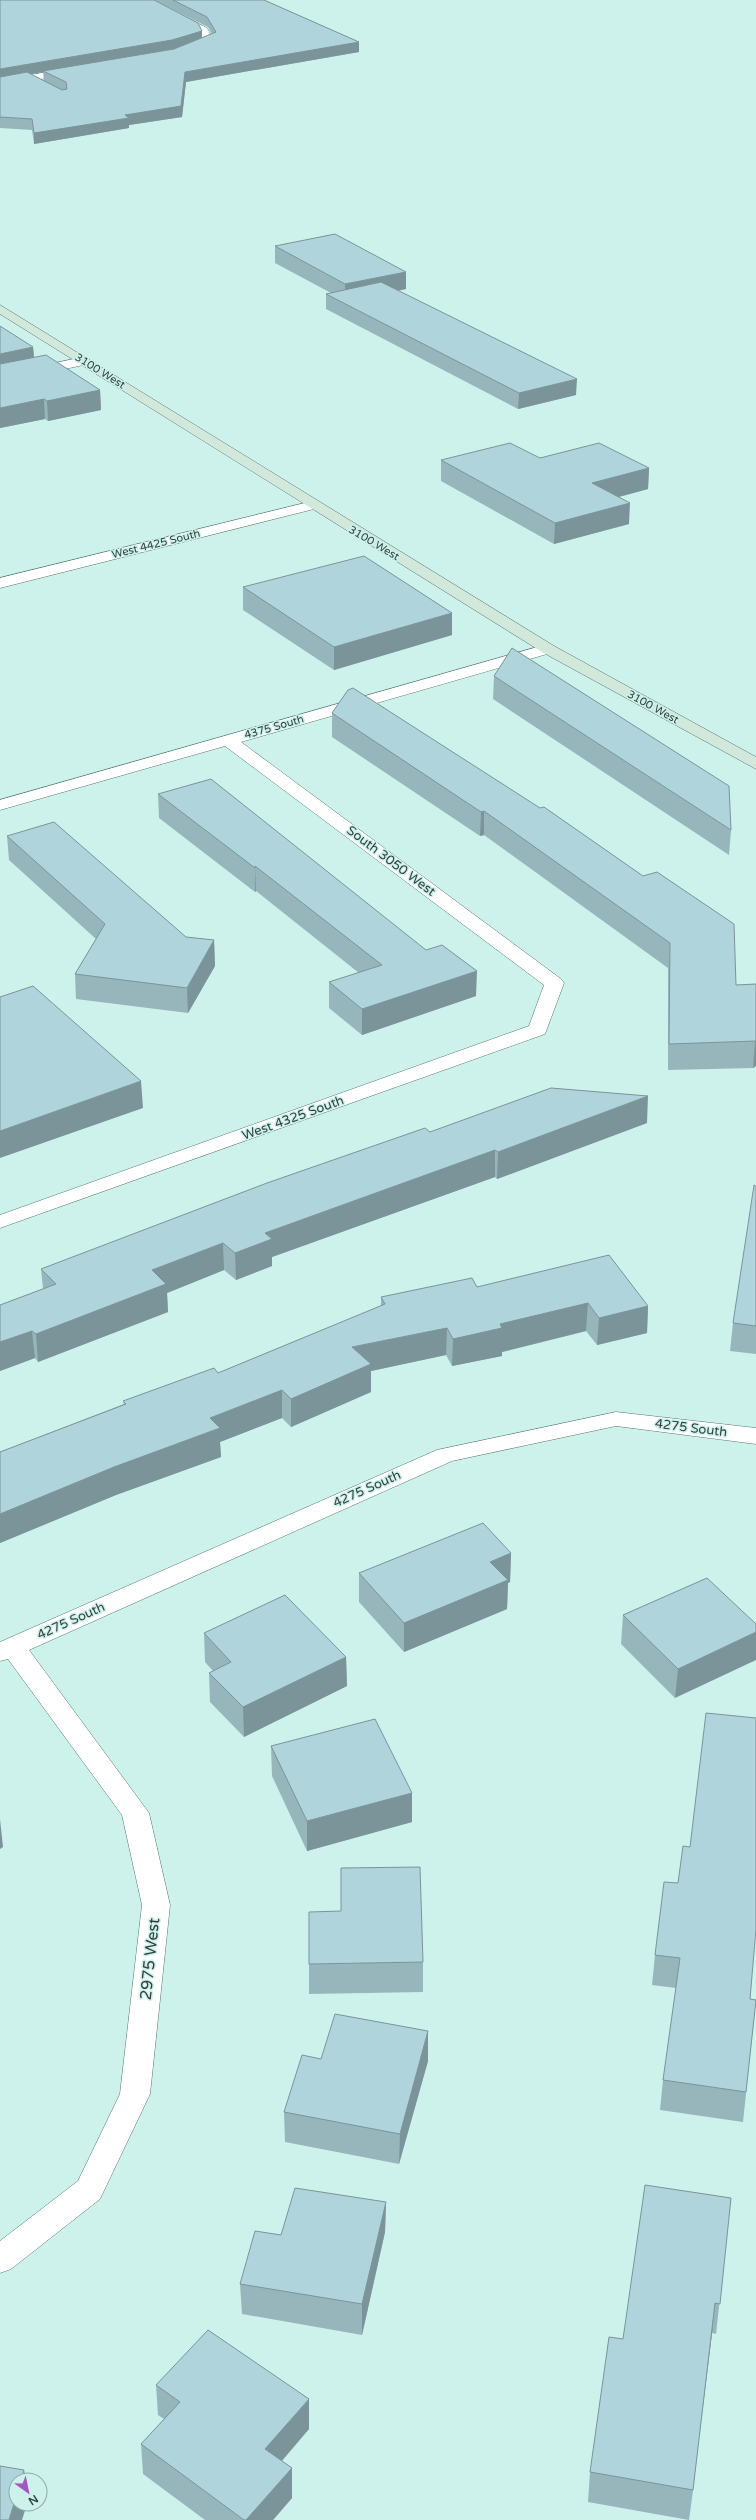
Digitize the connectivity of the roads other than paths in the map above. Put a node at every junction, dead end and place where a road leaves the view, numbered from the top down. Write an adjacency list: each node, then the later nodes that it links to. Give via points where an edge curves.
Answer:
1 (144, 0): 2 (street, via 204,30 210,43)
2 (181, 52)
3 (82, 69): 4 (street)
4 (29, 78): 5 (street); 6 (street)
5 (0, 83)
6 (42, 85)
7 (0, 309): 8 (street, 3100 West)
8 (83, 361): 9 (street); 10 (street, 3100 West)
9 (0, 379)
10 (313, 505): 11 (street, West 4425 South); 12 (street, 3100 West)
11 (0, 583)
12 (548, 649): 13 (street, 4375 South); 14 (street, 3100 West)
13 (228, 740): 15 (street, 4375 South); 16 (street, South 3050 West)
14 (756, 764)
15 (0, 805)
16 (554, 983): 17 (street, West 4325 South, via 538,1030)
17 (0, 1222)
18 (756, 1436): 19 (street, 4275 South, via 616,1419 445,1455)
19 (6, 1650): 20 (street, 2975 West, via 135,1813 156,1905 135,2094 89,2190)
20 (0, 2260)

